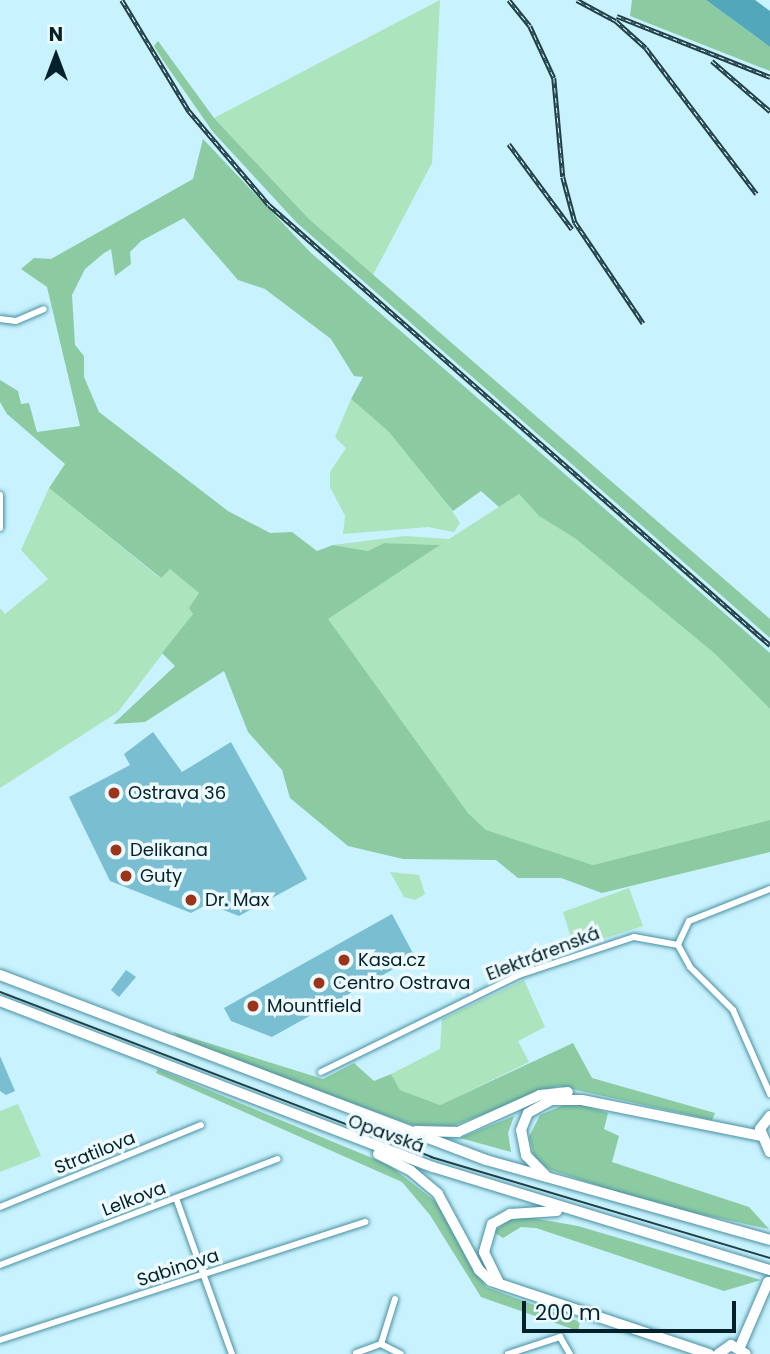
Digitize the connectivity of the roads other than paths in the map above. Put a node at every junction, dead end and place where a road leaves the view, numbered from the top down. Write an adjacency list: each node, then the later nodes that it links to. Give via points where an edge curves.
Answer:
1 (44, 309): 2 (street, via 16,321)
2 (0, 319)
3 (0, 495): 4 (street)
4 (0, 528)
5 (770, 889): 6 (street, via 689,921)
6 (678, 945): 9 (street, Elektrárenská, via 634,937 519,975); 10 (street, via 690,967 733,1010)
7 (0, 975): 14 (main road, Opavská)
8 (0, 1001): 15 (main road, Opavská)
9 (321, 1072)
10 (770, 1094)
11 (625, 1108): 14 (main road, via 584,1094 555,1092 455,1133); 16 (main road); 19 (main road, via 560,1098 528,1113 521,1129 524,1150)
12 (770, 1116): 16 (main road)
13 (201, 1125): 21 (street, Stratilova)
14 (395, 1128): 19 (main road, Opavská)
15 (340, 1134): 22 (main road, Opavská); 29 (main road, via 431,1186 448,1207 479,1270)
16 (760, 1136): 17 (main road)
17 (770, 1152)
18 (277, 1158): 20 (street, Lelkova)
19 (552, 1182): 24 (main road, Opavská)
20 (176, 1198): 25 (street, Lelkova); 27 (street)
21 (0, 1207)
22 (565, 1211): 26 (main road, Opavská); 29 (main road, via 515,1213 492,1224 485,1255)
23 (365, 1222): 27 (street, Sabinova)
24 (770, 1240)
25 (0, 1265)
26 (770, 1270)
27 (204, 1274): 31 (street, Sabinova); 35 (street)
28 (768, 1282): 33 (main road)
29 (501, 1286): 39 (main road)
30 (395, 1299): 32 (street)
31 (0, 1340)
32 (382, 1344): 34 (street); 36 (street)
33 (743, 1351): 40 (main road, via 726,1346)
34 (356, 1353)
35 (232, 1354)
36 (401, 1354)
37 (508, 1354): 38 (street, via 560,1337)
38 (570, 1354)
39 (709, 1354)
40 (718, 1354)

